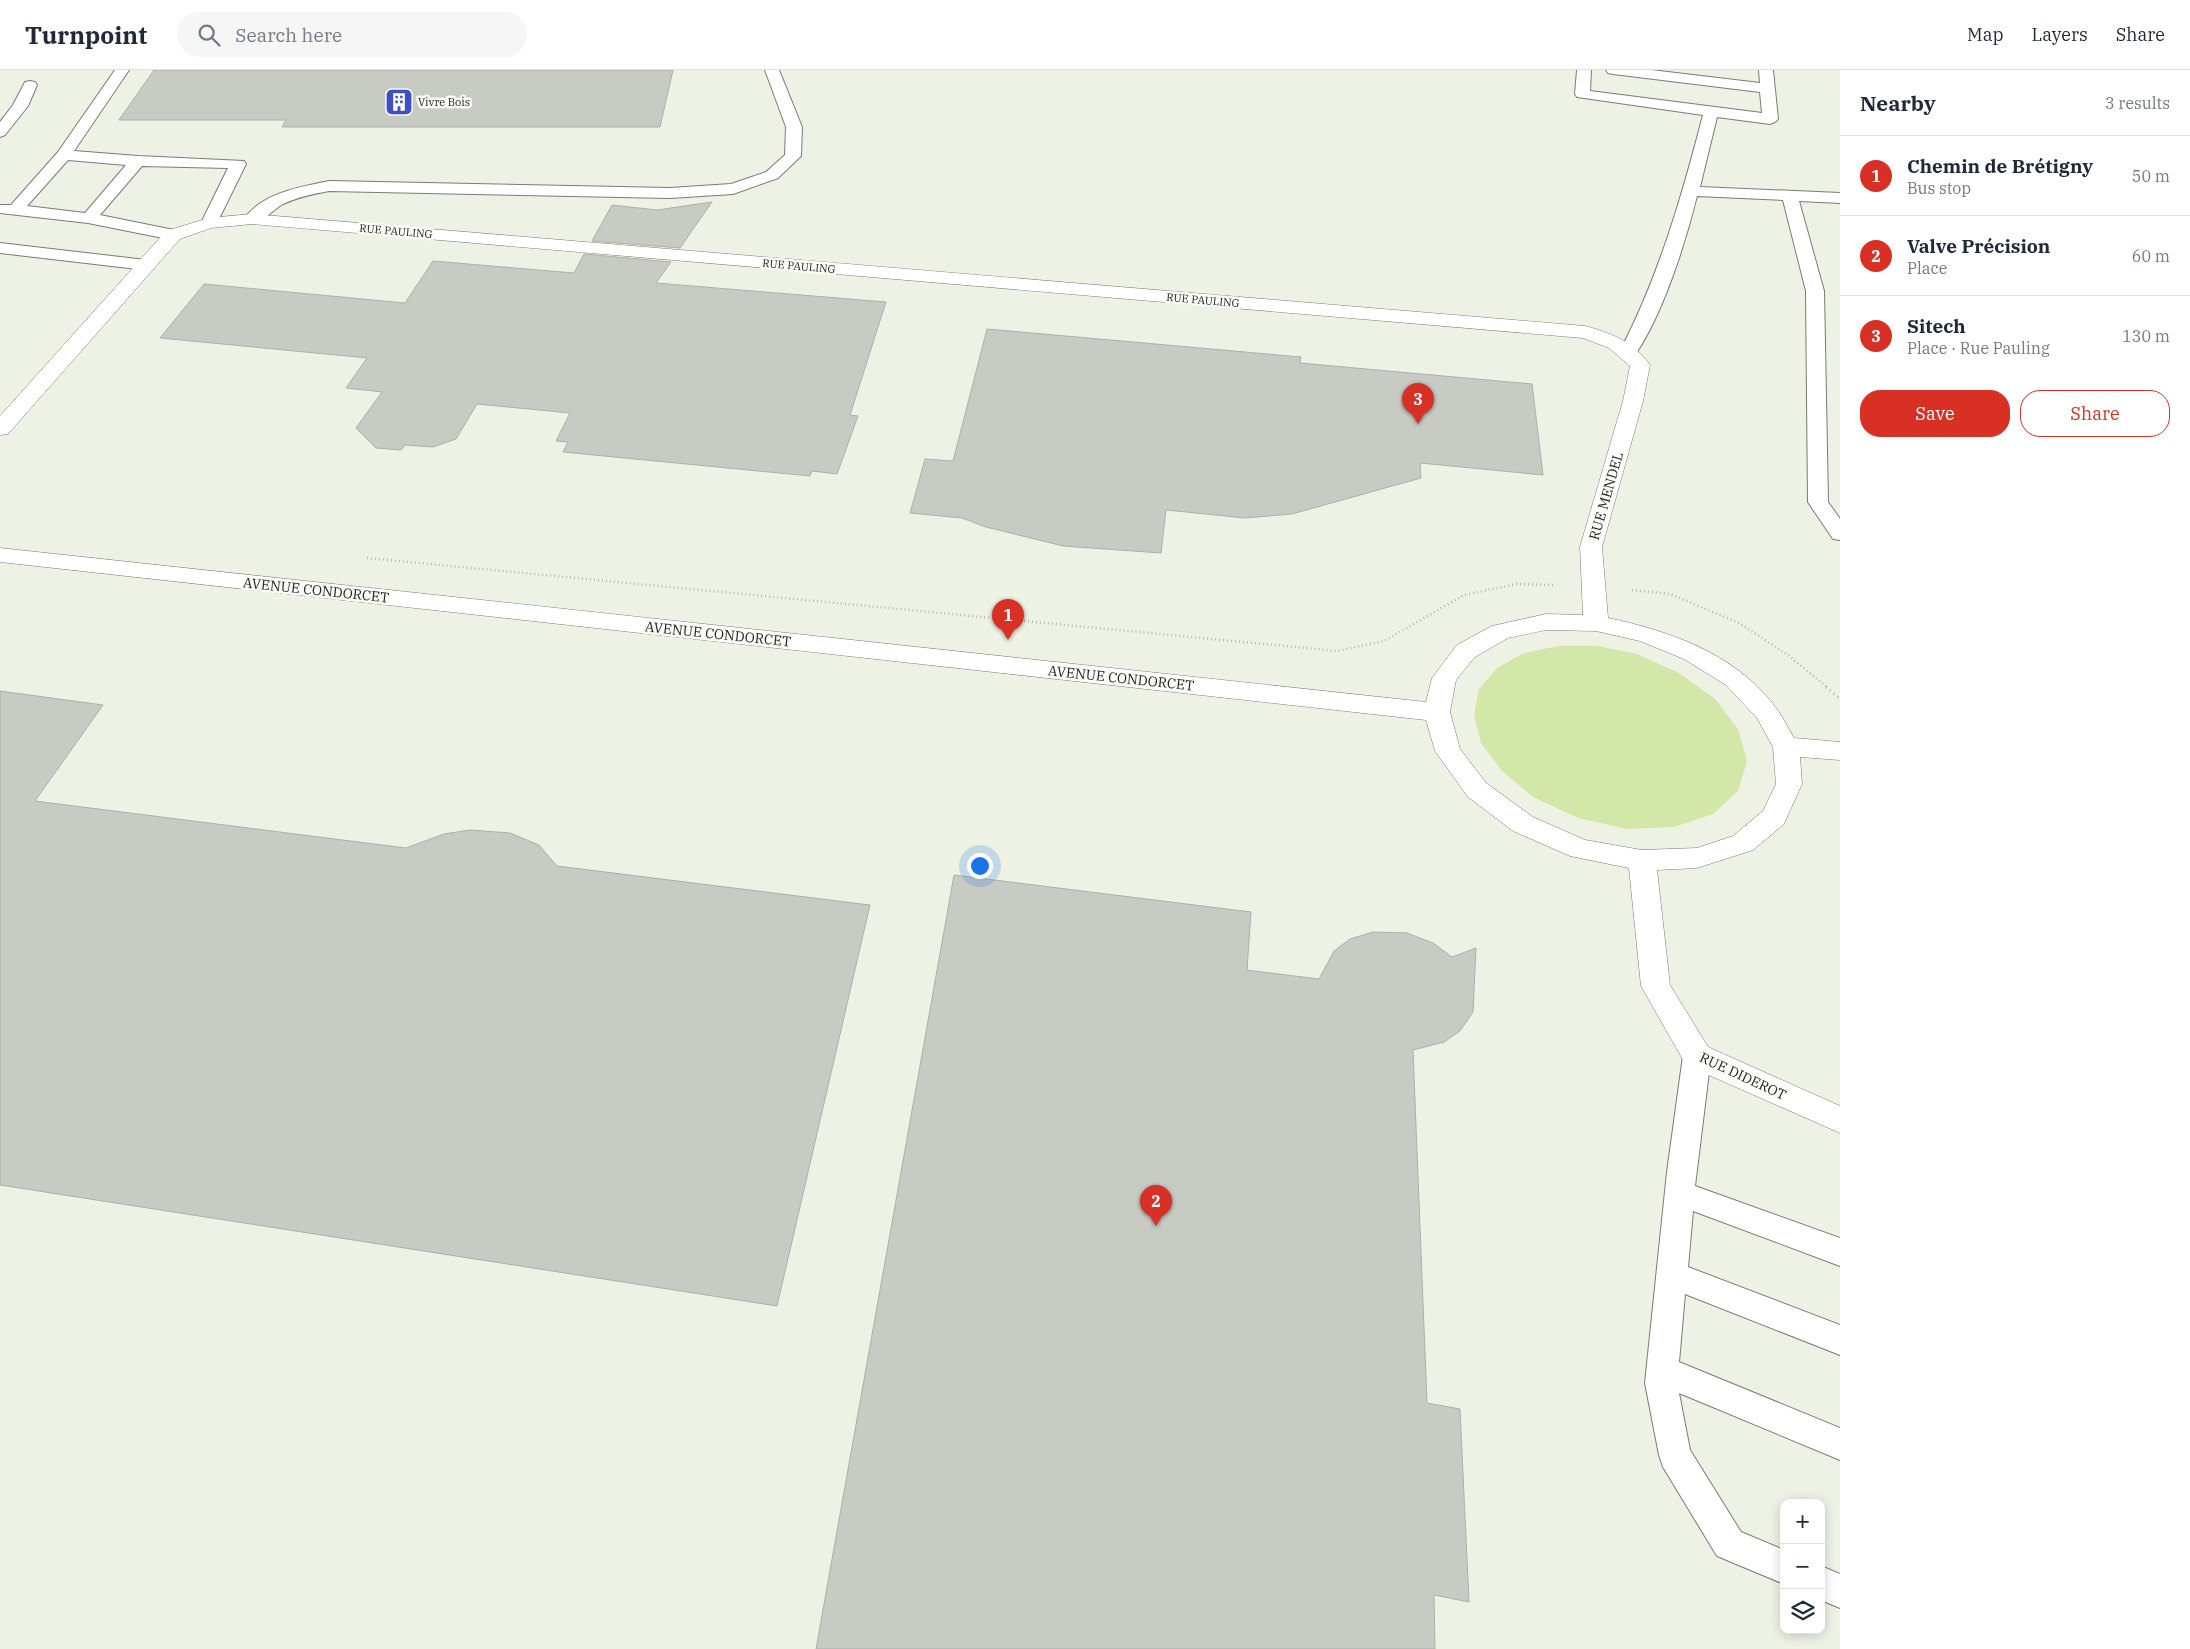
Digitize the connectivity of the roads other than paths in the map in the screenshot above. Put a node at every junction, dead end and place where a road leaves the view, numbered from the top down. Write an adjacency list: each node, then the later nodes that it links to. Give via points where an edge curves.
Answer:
1 (122, 70): 10 (lane)
2 (772, 70): 17 (lane, via 794,127 793,156 772,175 733,190 670,193 329,186 295,192 270,203)
3 (1584, 70): 8 (lane, via 1582,94)
4 (1613, 70): 7 (lane)
5 (1766, 70): 7 (lane)
6 (30, 85): 9 (lane, via 20,106)
7 (1768, 88): 8 (lane, via 1770,119)
8 (1711, 112): 12 (lane)
9 (0, 132)
10 (64, 155): 11 (lane); 15 (lane)
11 (138, 161): 16 (lane); 18 (lane, via 238,164)
12 (1691, 191): 13 (lane); 22 (lane, via 1648,318)
13 (1790, 196): 14 (lane); 24 (lane, via 1815,291 1818,502)
14 (1840, 198)
15 (8, 209): 16 (lane)
16 (90, 217): 19 (lane)
17 (252, 219): 18 (street, RUE PAULING); 22 (street, RUE PAULING, via 1585,332 1612,340)
18 (209, 222): 19 (street, RUE PAULING)
19 (173, 235): 21 (street, RUE PAULING)
20 (0, 248): 21 (lane)
21 (146, 265): 23 (street, RUE PAULING)
22 (1629, 352): 26 (street, RUE MENDEL, via 1640,365 1591,547)
23 (0, 429)
24 (1840, 534)
25 (0, 555): 27 (street, AVENUE CONDORCET)
26 (1596, 623): 27 (street, via 1546,622 1501,632 1466,651 1444,678); 28 (street, via 1646,634 1693,652 1735,679 1766,712)
27 (1437, 712): 30 (street, via 1448,751 1477,790 1523,824 1580,849)
28 (1786, 747): 29 (street); 30 (street, via 1789,784 1774,817 1742,843 1697,858)
29 (1840, 751)
30 (1642, 860): 31 (street, RUE DIDEROT, via 1656,986)
31 (1696, 1056): 32 (street, RUE DIDEROT); 33 (lane)
32 (1840, 1120)
33 (1680, 1192): 34 (lane); 35 (lane)
34 (1840, 1252)
35 (1672, 1275): 36 (lane); 37 (lane)
36 (1840, 1340)
37 (1662, 1370): 38 (lane); 39 (lane, via 1661,1383 1675,1455 1729,1544)
38 (1840, 1444)
39 (1780, 1565)
40 (1825, 1585): 41 (lane)
41 (1840, 1591)

